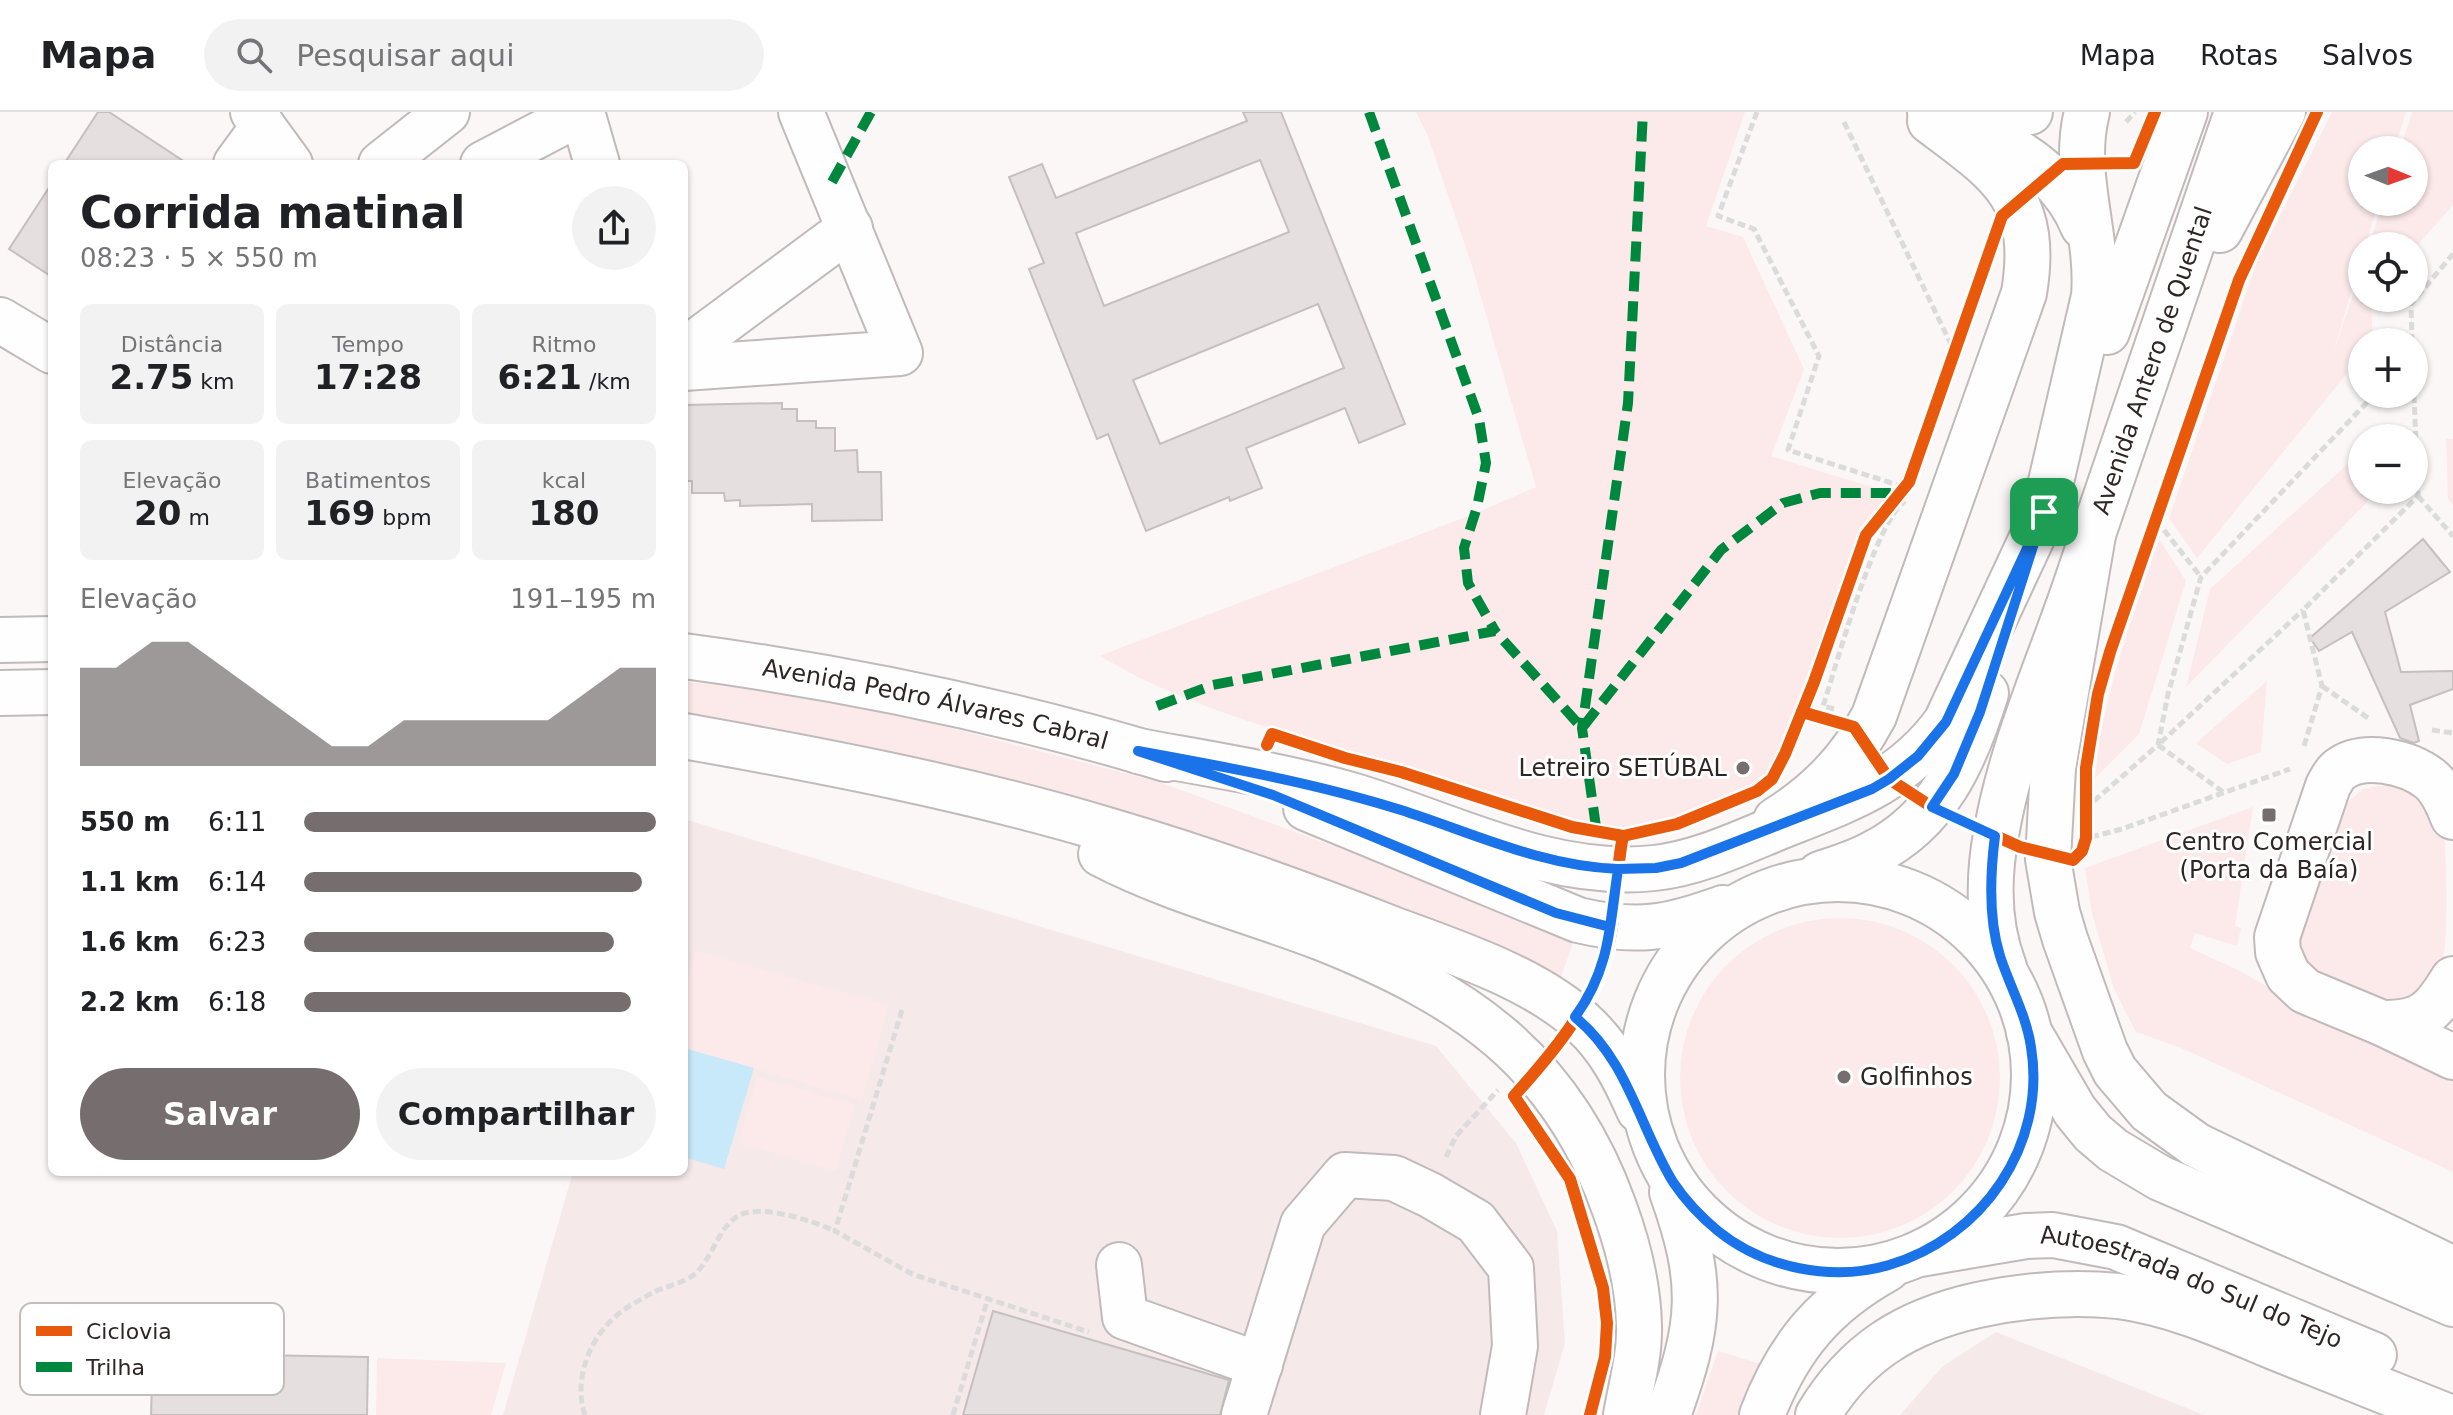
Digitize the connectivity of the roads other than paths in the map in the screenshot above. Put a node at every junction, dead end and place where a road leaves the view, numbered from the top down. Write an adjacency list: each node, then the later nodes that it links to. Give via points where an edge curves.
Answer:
1 (447, 112): 16 (main road)
2 (582, 112): 17 (main road); 18 (main road)
3 (801, 112): 19 (main road)
4 (1919, 112): 38 (main road, via 1986,162 2017,203 2027,235 2027,271 2017,313 1883,695 1860,740 1826,783 1804,801)
5 (1930, 112): 21 (main road, via 2009,145 2049,175 2079,214)
6 (1968, 112): 7 (main road)
7 (2030, 112)
8 (2087, 112): 21 (main road, via 2082,173)
9 (2185, 112): 27 (main road, Avenida Antero de Quental)
10 (2237, 112): 26 (main road, Avenida Antero de Quental)
11 (2264, 112): 20 (main road)
12 (2283, 112): 20 (main road)
13 (258, 119): 14 (main road); 15 (main road)
14 (238, 160)
15 (287, 160)
16 (386, 160)
17 (491, 160)
18 (596, 160)
19 (850, 228): 23 (main road); 25 (main road, via 900,353)
20 (2220, 230): 26 (main road)
21 (2093, 249): 27 (main road, via 2094,296)
22 (0, 320): 24 (main road)
23 (688, 348)
24 (48, 349)
25 (688, 368)
26 (2122, 453): 28 (main road, Avenida Antero de Quental)
27 (2044, 512): 38 (main road, via 1946,722 1932,741 1872,789); 39 (main road, Avenida Antero de Quental, via 1980,712 1943,794 1913,827 1870,856)
28 (2093, 535): 41 (main road, Avenida Antero de Quental, via 2011,770 1995,836 1993,927); 48 (main road, via 2055,755 2067,846 2057,912 2105,1051 2149,1111 2196,1145)
29 (48, 639): 30 (main road)
30 (0, 640)
31 (688, 657): 35 (main road, Avenida Pedro Álvares Cabral, via 930,697)
32 (48, 692): 33 (main road)
33 (0, 693)
34 (688, 737): 36 (main road)
35 (1138, 751): 38 (main road, via 1347,794 1567,864 1656,868); 39 (main road, Avenida Pedro Álvares Cabral, via 1273,795 1590,923 1658,928)
36 (952, 790): 45 (main road, via 1188,855 1353,914 1532,987 1575,1017 1604,1046); 54 (main road, via 1037,821 1111,859 1373,960 1465,1009 1506,1042 1550,1086 1574,1121 1621,1225 1637,1292 1639,1329)
37 (2453, 817): 42 (main road, via 2431,780 2406,766 2376,760 2352,764 2337,771 2328,786 2277,937 2278,952 2288,975 2305,991)
38 (1725, 847)
39 (1777, 889): 41 (main road, via 1820,880 1859,880 1915,895 1967,927); 45 (main road, via 1740,905 1709,928 1665,982 1648,1029 1643,1063 1645,1108)
40 (2453, 979): 42 (main road, via 2421,1018)
41 (2009, 980): 43 (main road)
42 (2382, 1023): 44 (main road)
43 (2029, 1032): 46 (main road, via 2033,1088 2028,1124 2014,1161 1976,1215); 49 (main road, via 2075,1111 2113,1150 2160,1178)
44 (2453, 1057)
45 (1656, 1148): 46 (main road, Autoestrada do Sul do Tejo, via 1694,1208 1720,1233 1759,1256 1807,1270 1839,1272); 55 (main road, via 1687,1236 1697,1293 1692,1335)
46 (1910, 1258): 51 (main road, Autoestrada do Sul do Tejo, via 2026,1236 2053,1235 2116,1247); 56 (main road, via 1864,1284 1819,1319 1791,1355)
47 (1119, 1265): 50 (main road, via 1125,1317)
48 (2453, 1269)
49 (2453, 1304)
50 (1260, 1365): 52 (main road); 53 (main road, via 1303,1224 1345,1175 1394,1178 1476,1222 1511,1268 1515,1346)
51 (2453, 1391)
52 (1244, 1415)
53 (1503, 1415)
54 (1626, 1415)
55 (1668, 1415)
56 (1762, 1415)
57 (1818, 1415): 58 (main road, via 1858,1362 1902,1332 1961,1309 2067,1293 2121,1297 2184,1311)
58 (2444, 1415)

